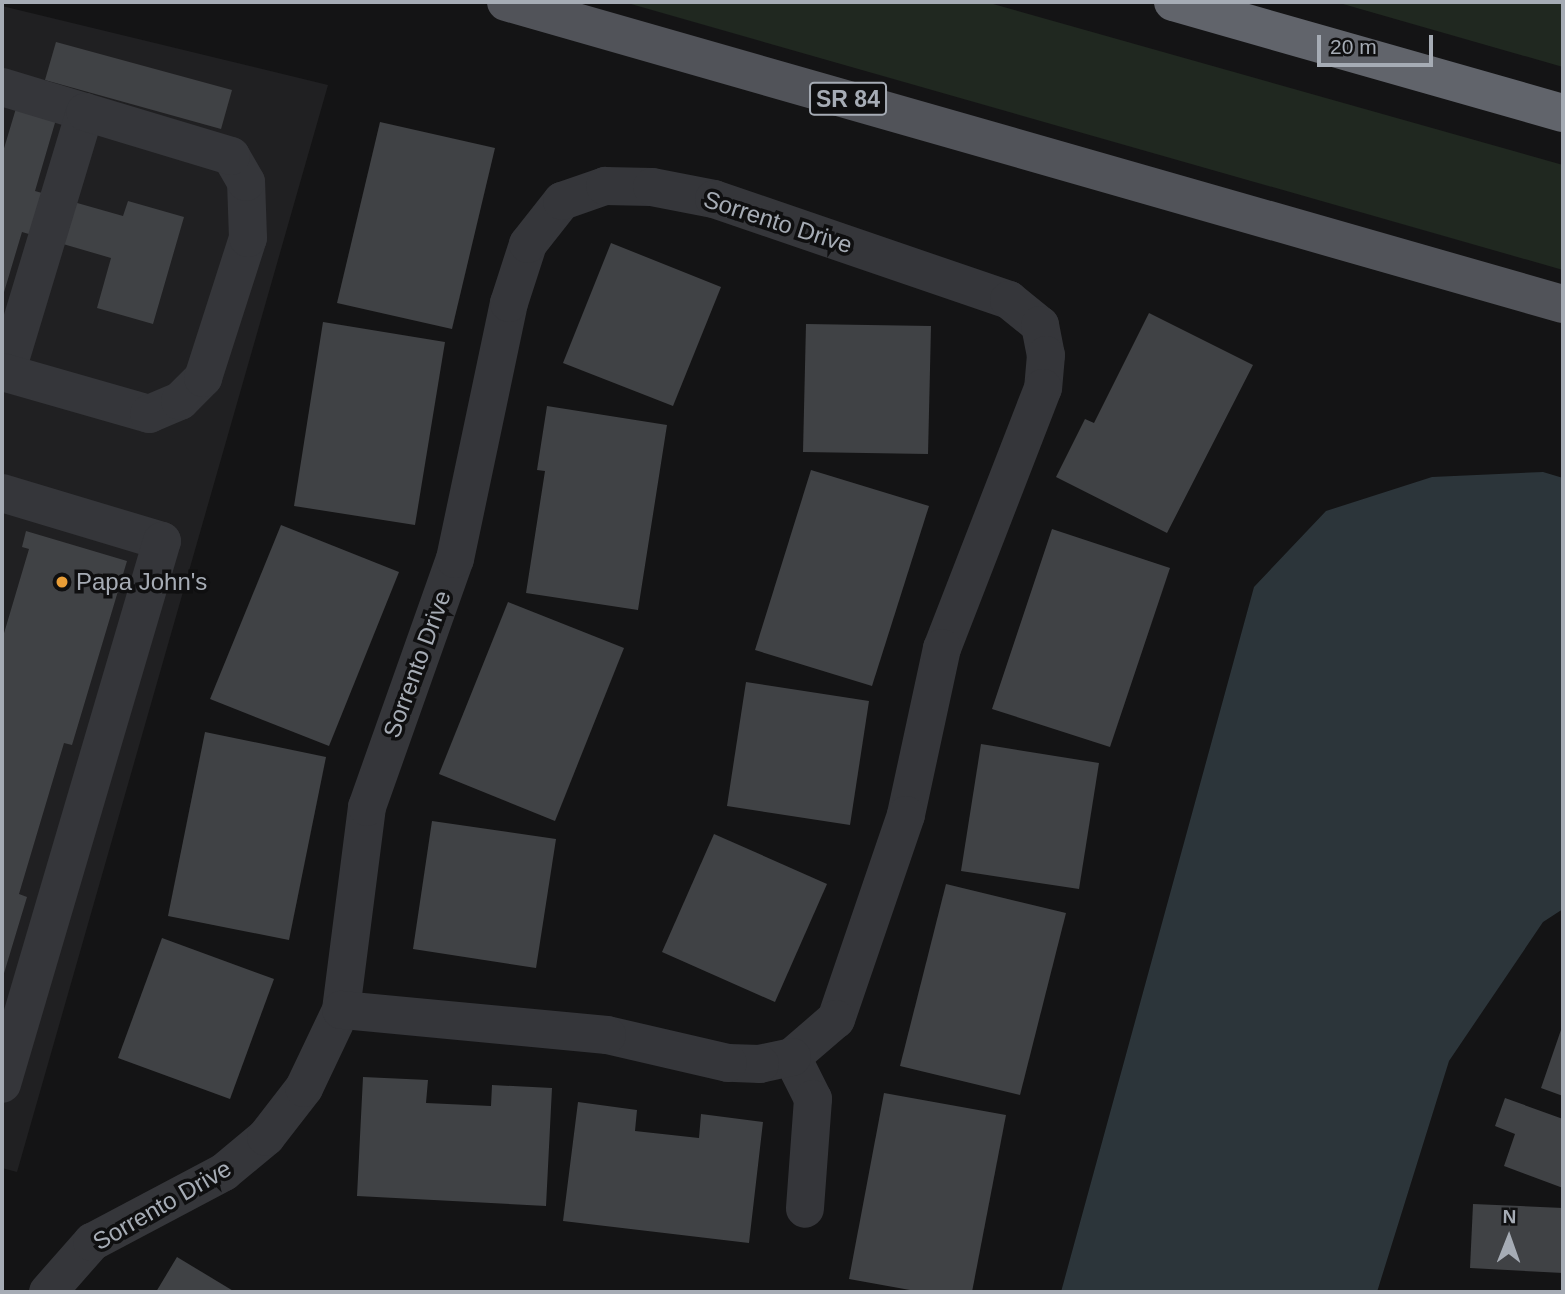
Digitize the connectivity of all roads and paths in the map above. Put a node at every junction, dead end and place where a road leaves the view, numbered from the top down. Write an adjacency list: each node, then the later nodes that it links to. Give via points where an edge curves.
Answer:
1 (506, 2): 6 (main road, SR 84)
2 (1173, 2): 5 (highway)
3 (2, 87): 4 (street)
4 (85, 112): 7 (street); 7 (street, via 231,156 246,182 248,238 203,378 180,401 149,414)
5 (1563, 113)
6 (1563, 304)
7 (4, 373)
8 (2, 493): 11 (street, via 162,541)
9 (341, 1010): 10 (street, Sorrento Drive, via 607,1035 728,1063 760,1064); 10 (street, Sorrento Drive, via 367,807 455,559 509,303 527,244 562,201 605,187 652,187 714,199 1009,300 1040,325 1046,355 1043,388 942,648 906,815 863,946 836,1019); 13 (street, Sorrento Drive, via 304,1088 266,1138 224,1172 92,1242)
10 (792, 1057): 12 (street, via 813,1098)
11 (2, 1084)
12 (805, 1209)
13 (48, 1292)

